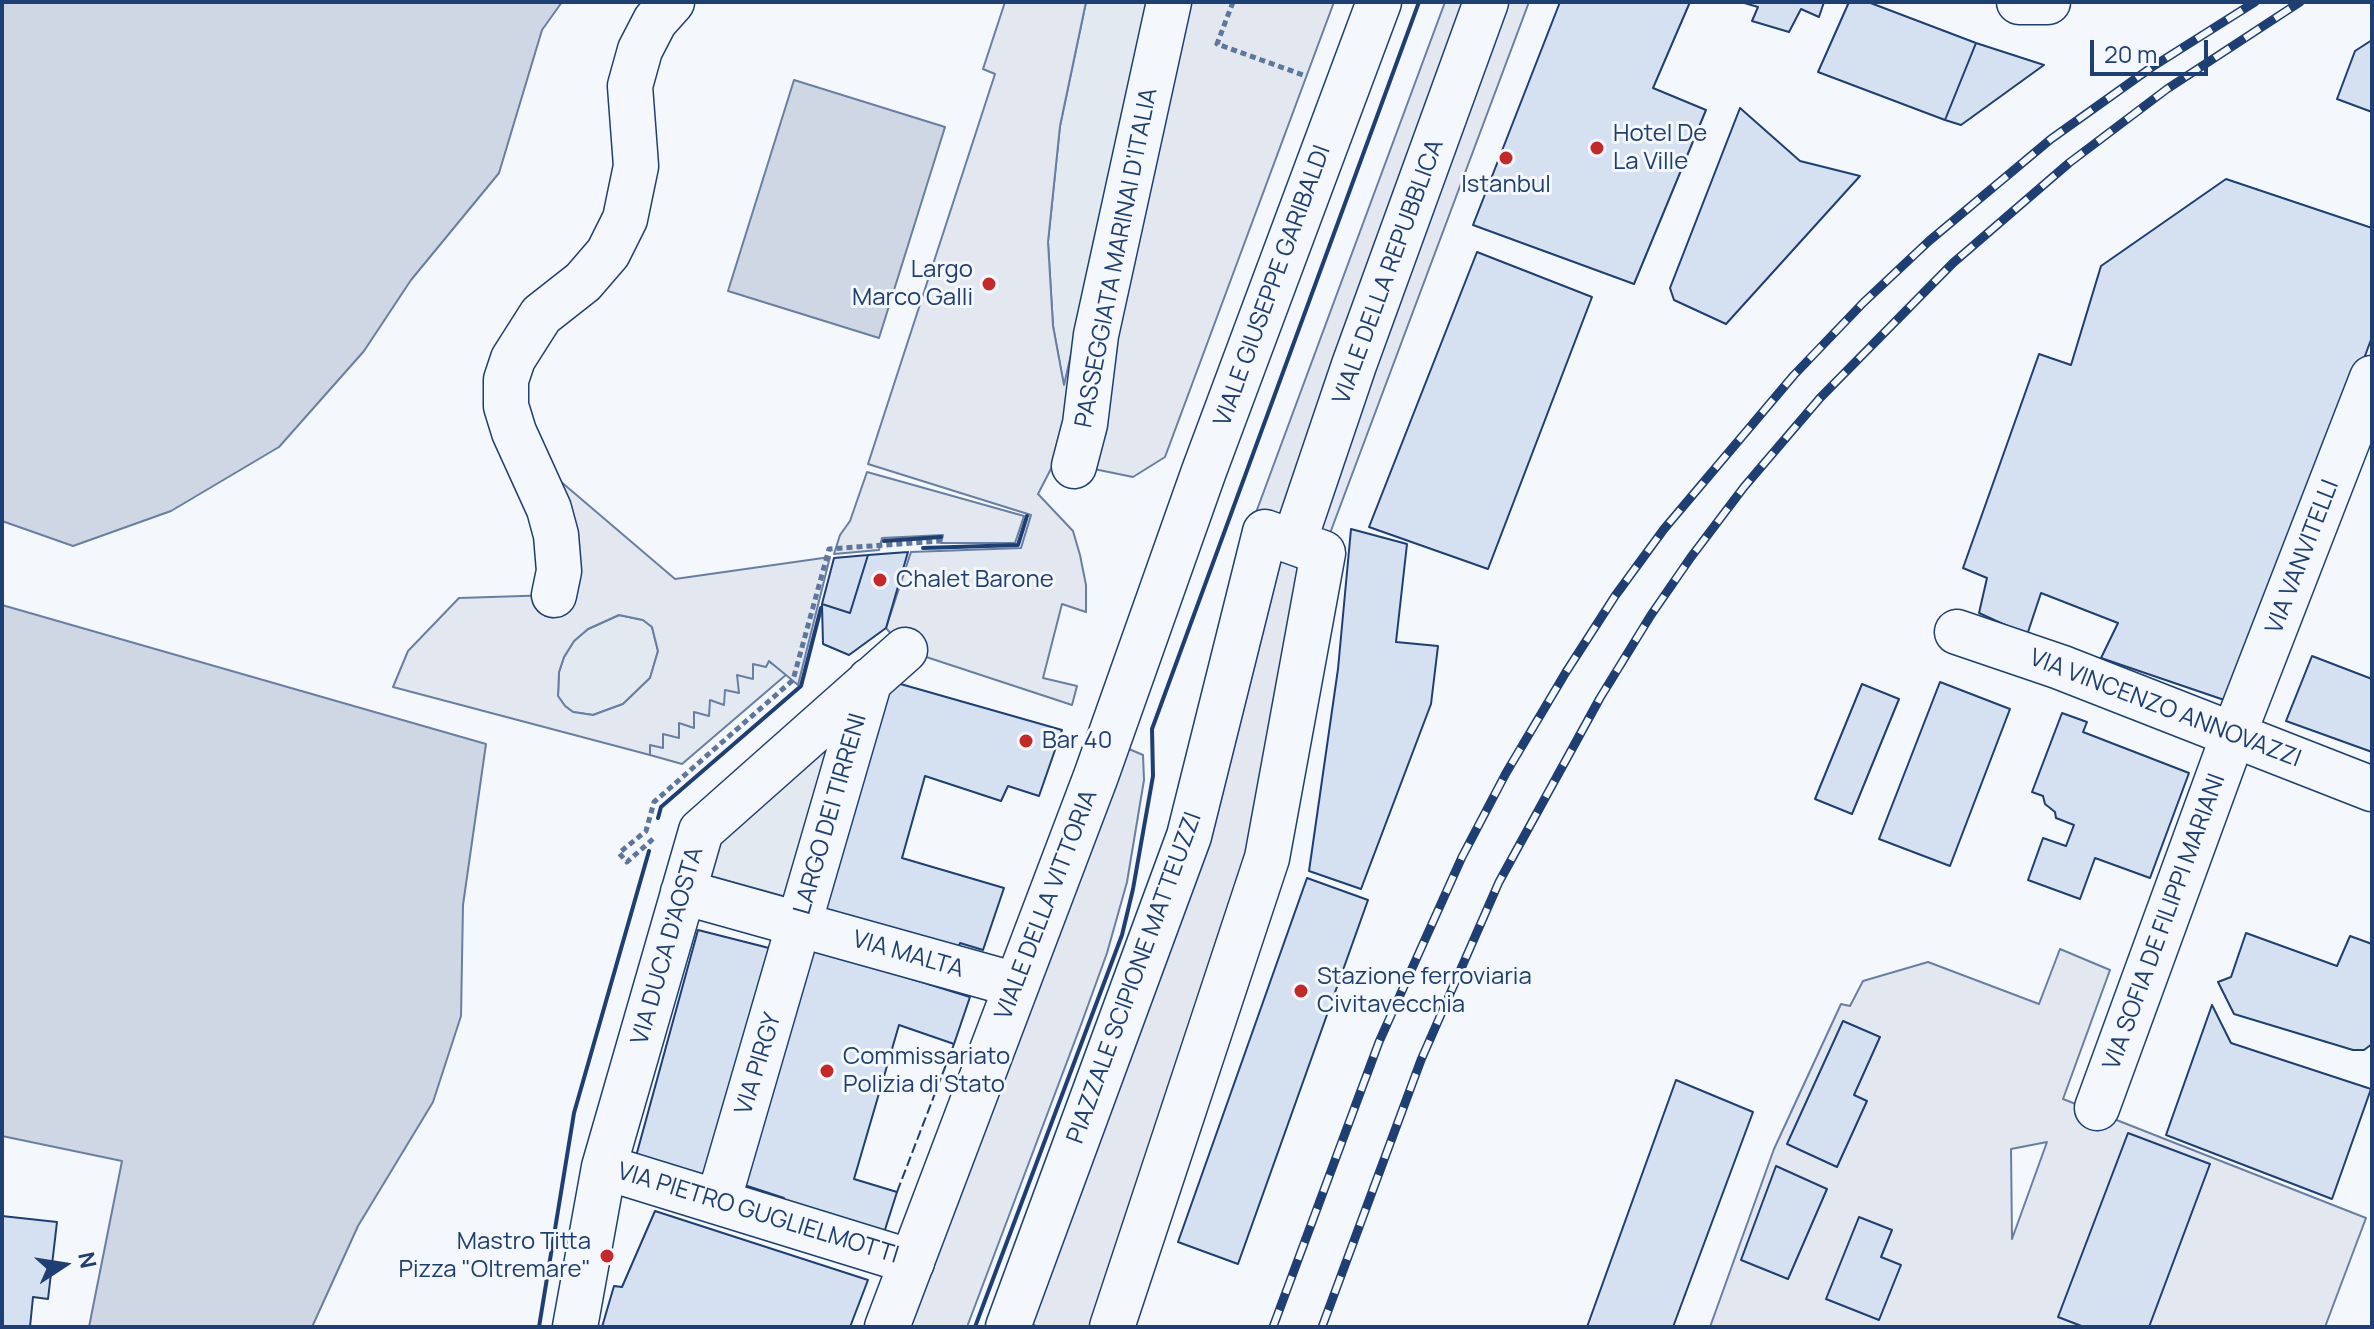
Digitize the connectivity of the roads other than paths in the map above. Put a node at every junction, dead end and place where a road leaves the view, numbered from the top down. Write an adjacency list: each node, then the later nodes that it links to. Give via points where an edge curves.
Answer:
1 (672, 2): 11 (street, via 640,50 630,86 636,166 625,219 608,253 583,282 541,315 506,380 514,432 556,535 559,571)
2 (1169, 2): 8 (street, PASSEGGIATA MARINAI D'ITALIA, via 1096,335)
3 (1379, 2): 10 (street, VIALE GIUSEPPE GARIBALDI)
4 (1486, 2): 9 (street, VIALE DELLA REPUBBLICA)
5 (2019, 2): 6 (street)
6 (2048, 2)
7 (2372, 378): 15 (street, VIA VANVITELLI)
8 (1074, 466)
9 (1294, 542): 26 (street, PIAZZALE SCIPIONE MATTEUZZI, via 1265,532 1189,836); 27 (street, via 1323,553 1267,858)
10 (1168, 571): 19 (street, VIALE DELLA VITTORIA)
11 (554, 595)
12 (1957, 632): 15 (street, VIA VINCENZO ANNOVAZZI)
13 (905, 650): 14 (street, VIA DUCA D'AOSTA)
14 (870, 680): 17 (street, VIA DUCA D'AOSTA, via 701,831); 18 (street, LARGO DEI TIRRENI)
15 (2233, 736): 16 (street, VIA VINCENZO ANNOVAZZI); 20 (street, VIA SOFIA DE FILIPPI MARIANI)
16 (2372, 789)
17 (683, 892): 18 (street, LARGO DEI TIRRENI); 21 (street, VIA DUCA D'AOSTA)
18 (800, 925): 19 (street, VIA MALTA); 22 (street, VIA PIRGY)
19 (1016, 985): 23 (street, VIALE DELLA VITTORIA)
20 (2097, 1108)
21 (604, 1167): 22 (street, VIA PIETRO GUGLIELMOTTI); 24 (street, VIA DUCA D'AOSTA)
22 (718, 1202): 23 (street, VIA PIETRO GUGLIELMOTTI)
23 (912, 1262): 25 (street, VIALE DELLA VITTORIA)
24 (575, 1327)
25 (887, 1327)
26 (1008, 1327)
27 (1112, 1327)

